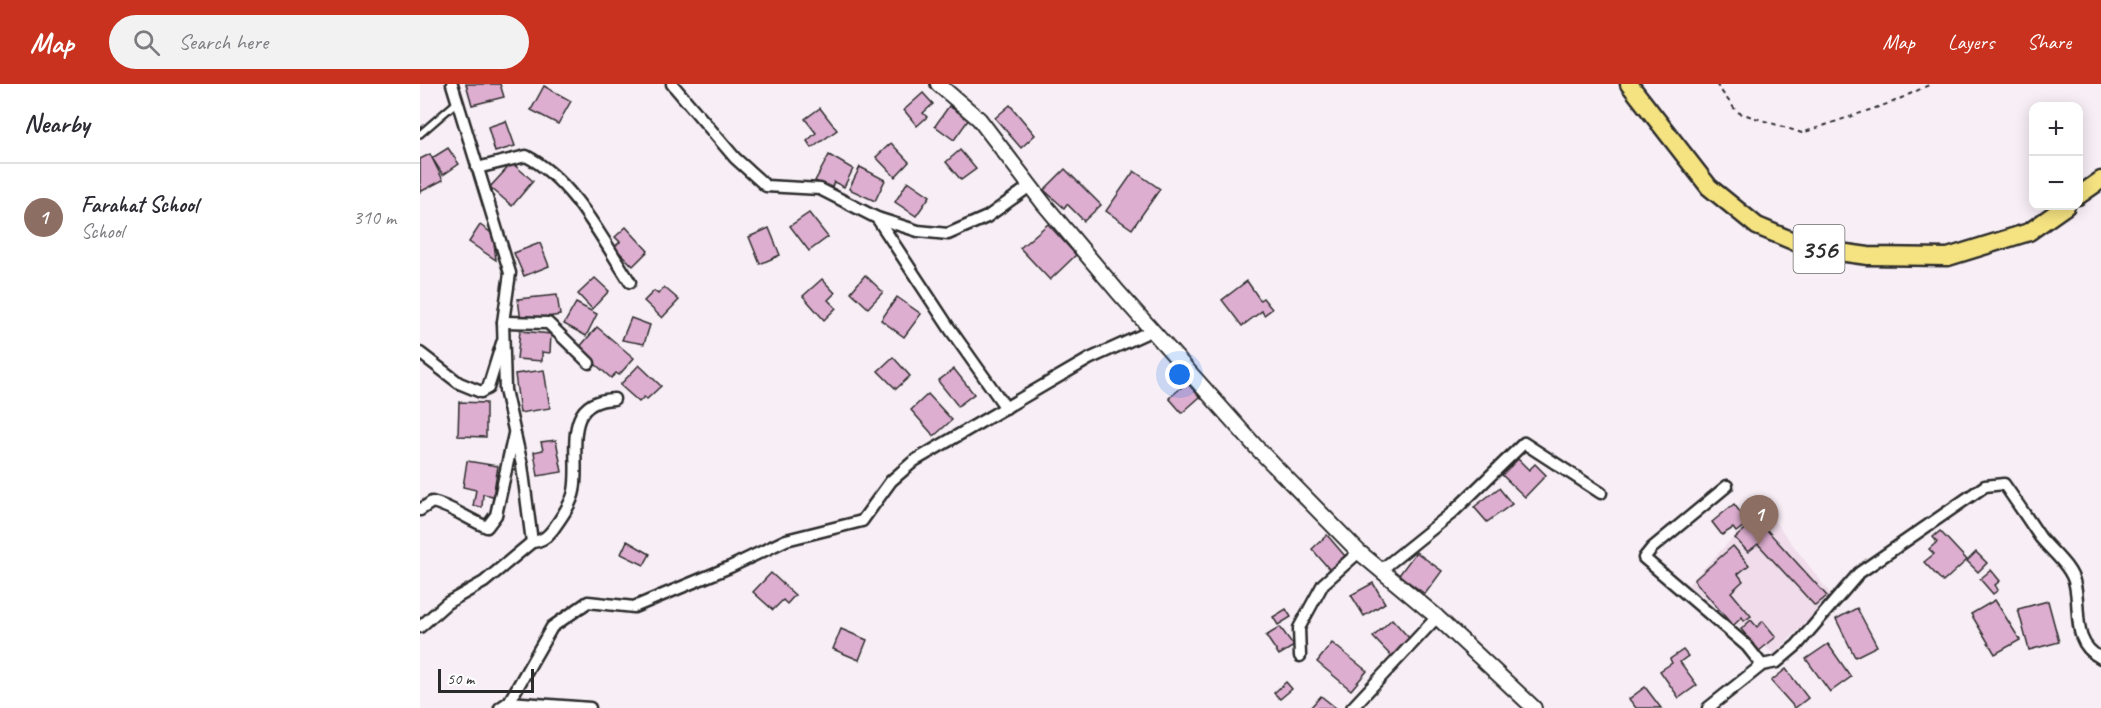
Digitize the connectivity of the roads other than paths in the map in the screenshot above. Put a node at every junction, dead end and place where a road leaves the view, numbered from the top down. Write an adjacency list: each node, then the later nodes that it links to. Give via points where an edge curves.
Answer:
1 (452, 84): 5 (street)
2 (672, 84): 12 (street, via 735,158 766,186 820,189)
3 (938, 84): 9 (street, via 979,119)
4 (1629, 84): 11 (main road, 356, via 1709,187 1757,226 1810,248 1868,256 1948,257 2029,232)
5 (457, 102): 6 (lane); 7 (street)
6 (420, 134)
7 (477, 168): 13 (street, via 526,156 542,164 579,205); 14 (street, via 510,273)
8 (2101, 180): 10 (main road)
9 (1030, 186): 12 (street, via 987,217 948,234 918,231); 15 (street)
10 (2083, 193)
11 (2060, 210)
12 (877, 218): 20 (street)
13 (630, 282)
14 (503, 322): 16 (street); 18 (street, via 548,323)
15 (1151, 331): 20 (street, via 1089,359); 26 (street)
16 (504, 337): 17 (street, via 488,388 481,392 459,383); 21 (street, via 505,390)
17 (420, 353)
18 (588, 363)
19 (614, 399): 25 (street, via 601,399 581,414 574,449 574,492 549,535 540,542)
20 (1006, 408): 33 (street, via 914,461 891,481 862,521 786,540 634,607 588,602 552,627)
21 (514, 431): 24 (street, via 496,515 487,527 443,504 432,502); 25 (street)
22 (1727, 486): 32 (street, via 1644,558 1747,646)
23 (1600, 493): 27 (street, via 1524,443 1452,513)
24 (420, 510)
25 (532, 542): 29 (street)
26 (1359, 552): 27 (street); 30 (street, via 1323,584 1299,628)
27 (1381, 570): 28 (street)
28 (1437, 616): 35 (street); 36 (street)
29 (420, 627)
30 (1300, 656)
31 (2101, 658): 32 (street, via 2079,633 2075,583 2069,572 2004,483 1985,486 1858,573 1797,645 1777,662)
32 (1762, 665): 37 (street)
33 (505, 705): 34 (street)
34 (590, 708)
35 (1352, 708)
36 (1534, 708)
37 (1708, 708)

